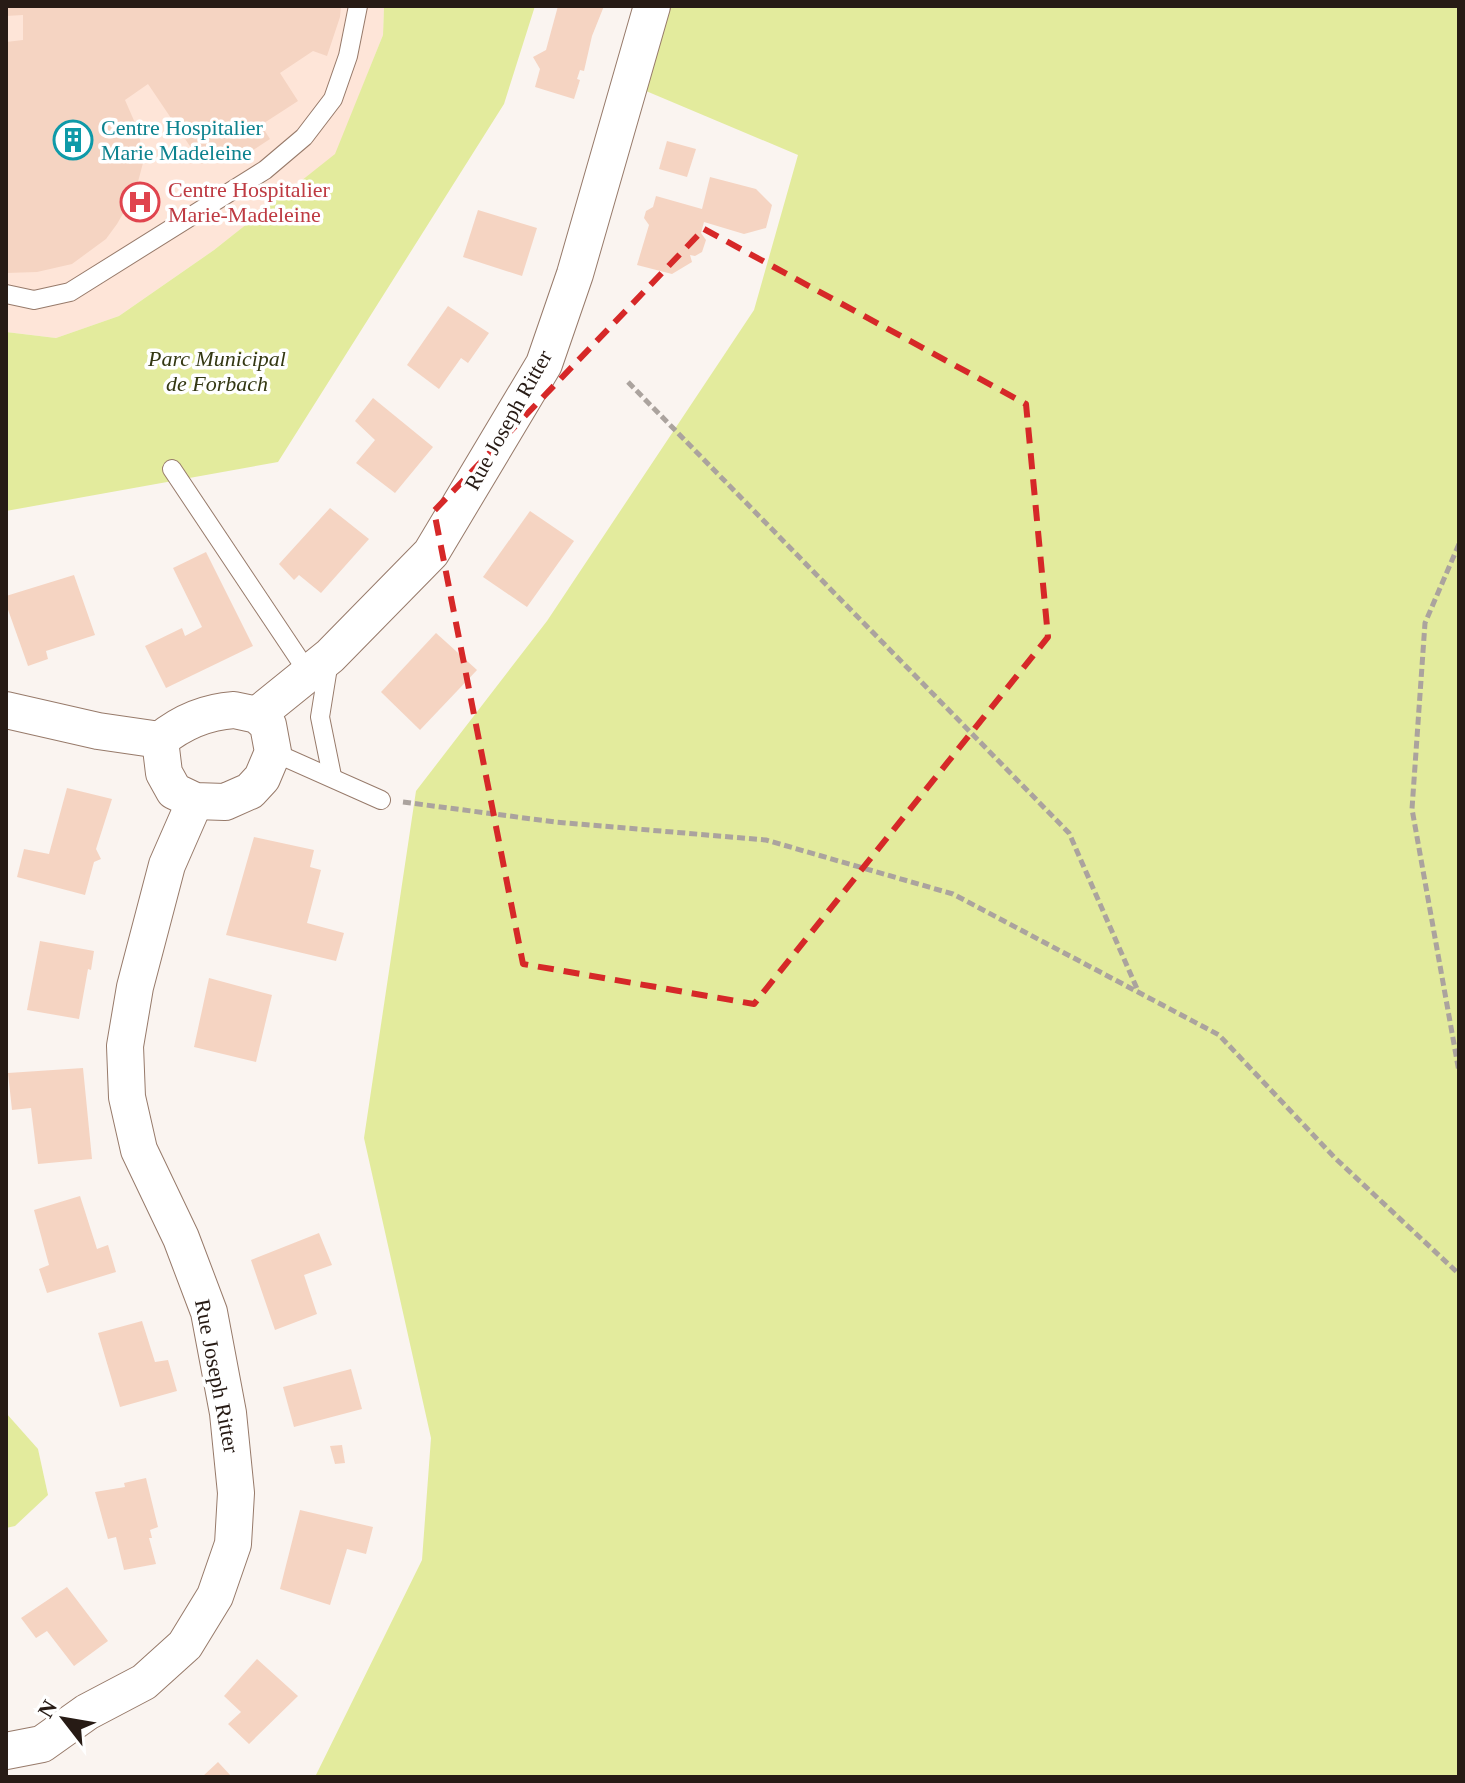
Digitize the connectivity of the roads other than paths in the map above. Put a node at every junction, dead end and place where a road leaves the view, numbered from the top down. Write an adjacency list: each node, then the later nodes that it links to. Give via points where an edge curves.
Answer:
1 (358, 6): 3 (lane, via 333,99 304,137 265,170 70,292 34,300)
2 (652, 6): 5 (street, Rue Joseph Ritter, via 544,364 431,553)
3 (6, 294)
4 (172, 469): 5 (lane)
5 (319, 665): 7 (street, Rue Joseph Ritter); 10 (lane, via 320,717)
6 (6, 710): 8 (street)
7 (257, 715): 8 (street, via 234,710 209,714 179,724); 9 (street, via 268,725)
8 (160, 740): 12 (street, via 164,773 174,791)
9 (273, 752): 10 (lane); 12 (street, via 250,791 225,802)
10 (332, 776): 11 (lane)
11 (381, 800)
12 (195, 801): 13 (street, Rue Joseph Ritter, via 167,865 135,987 125,1046 127,1097 139,1150 209,1312 228,1413 236,1493 233,1544 215,1596 185,1645 144,1682)
13 (42, 1744): 14 (street, Rue Joseph Ritter); 15 (street)
14 (6, 1751)
15 (29, 1777)

